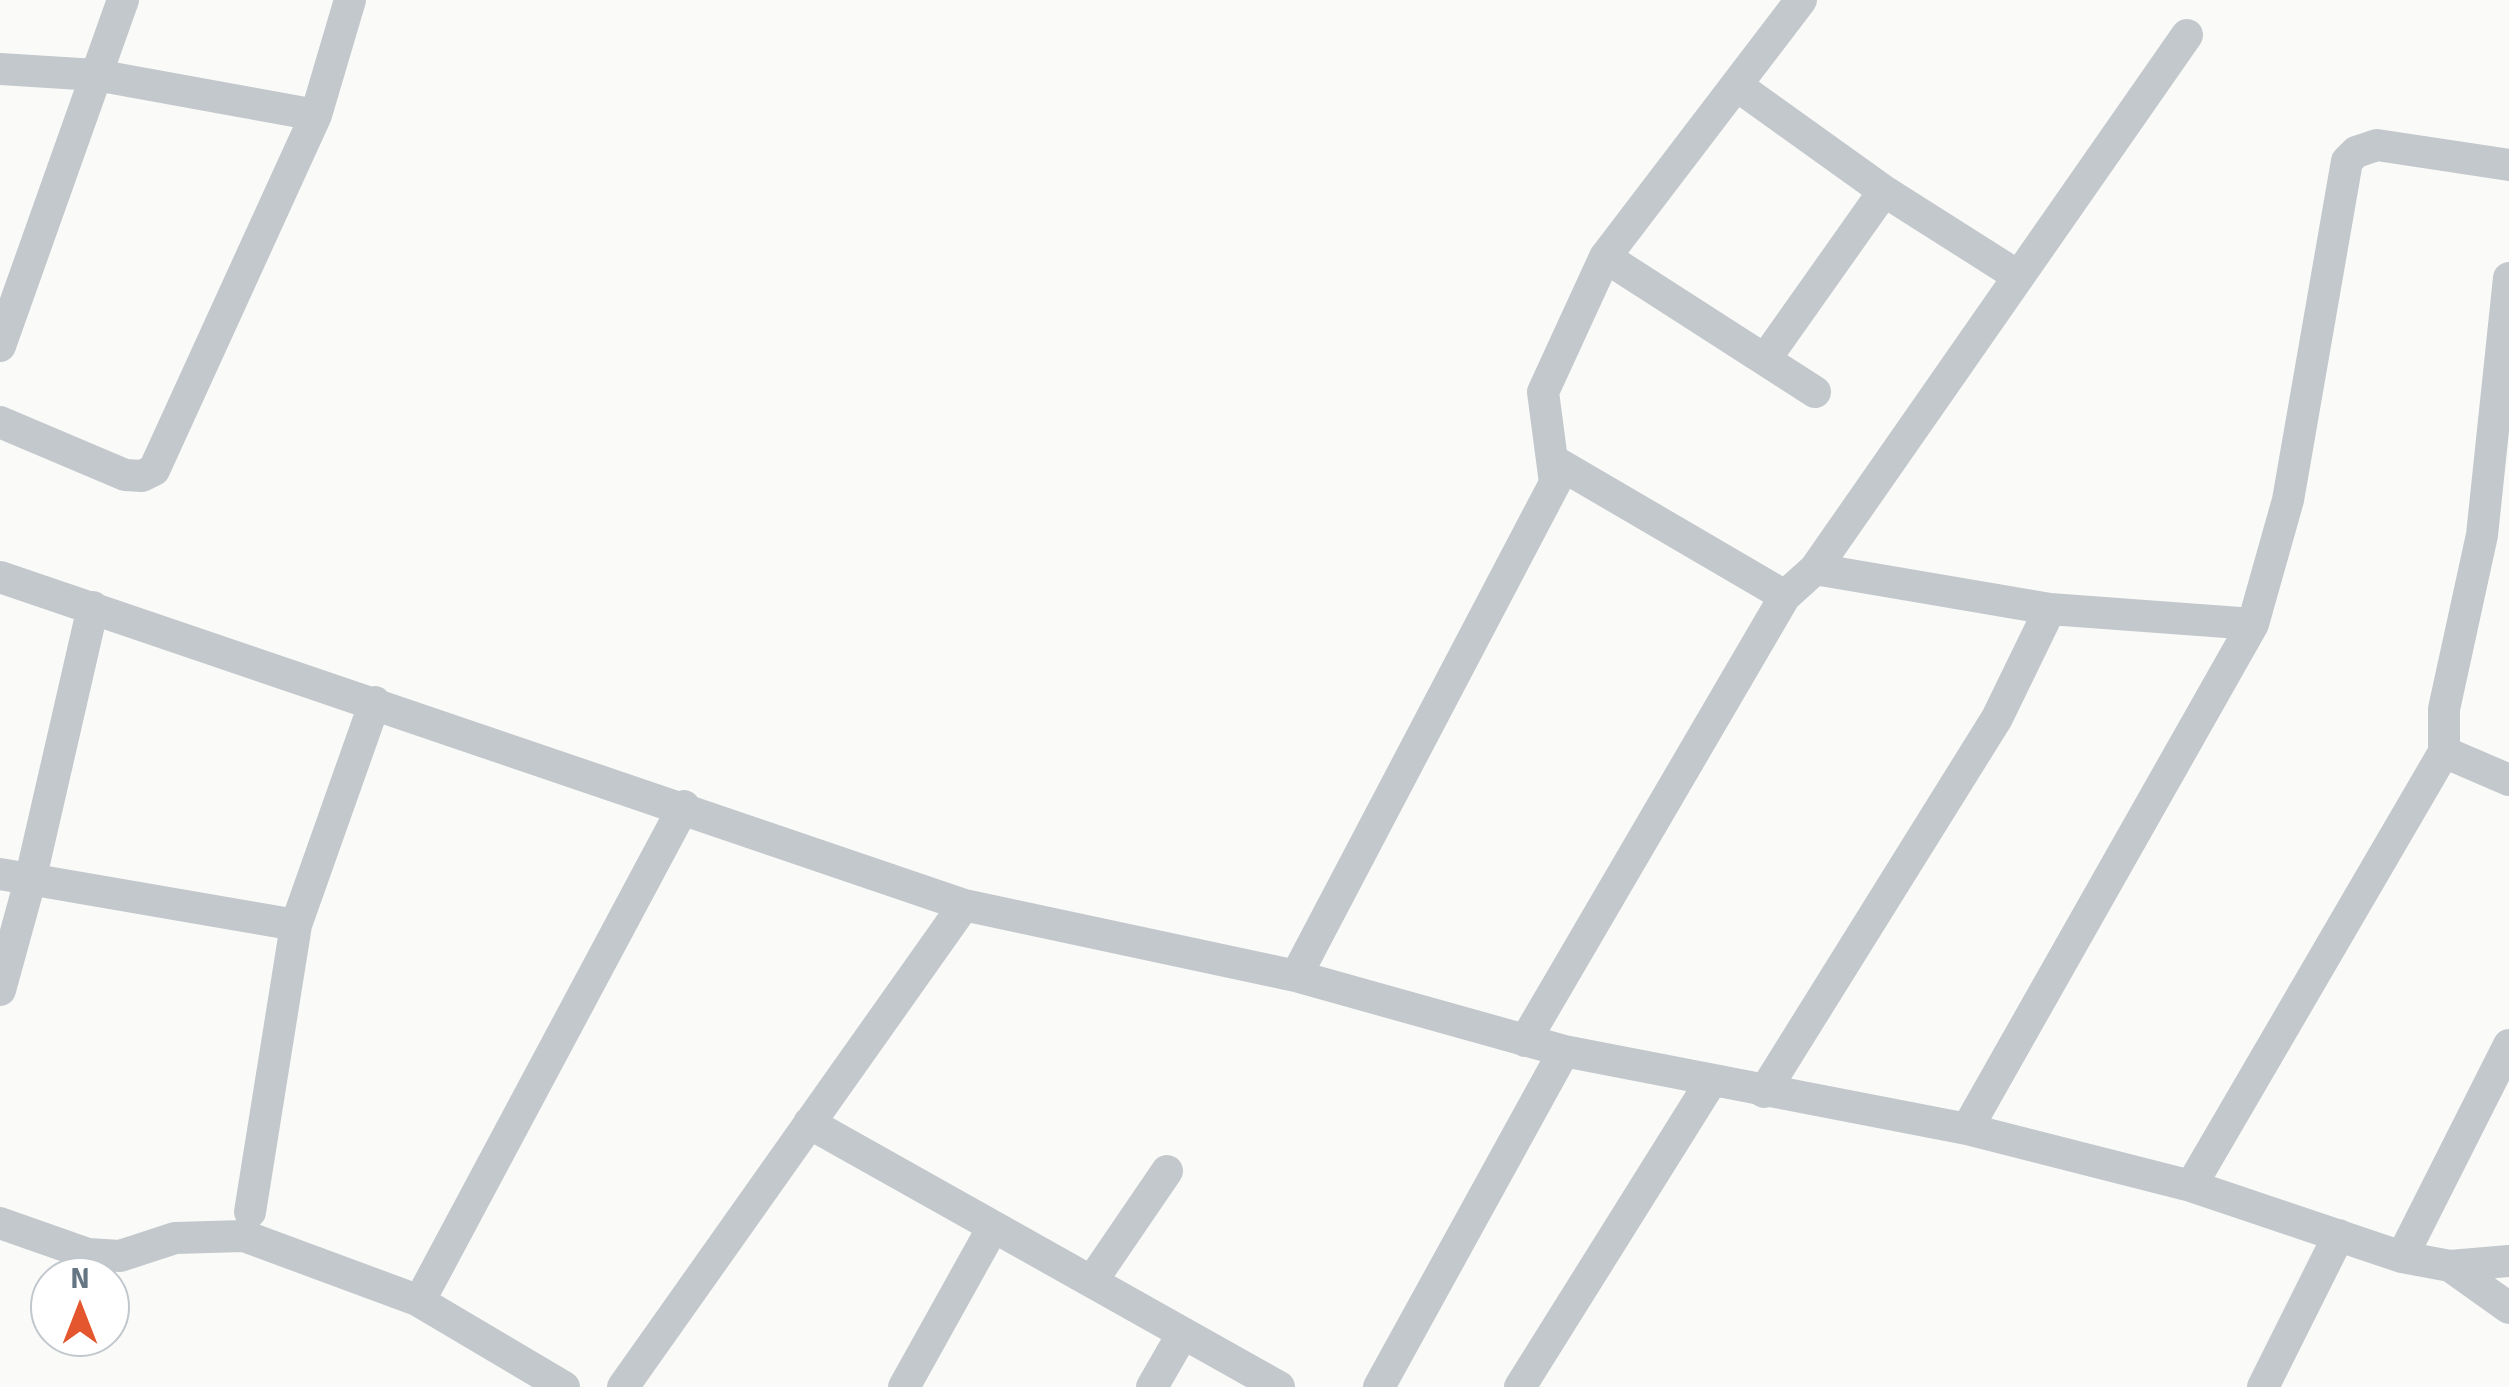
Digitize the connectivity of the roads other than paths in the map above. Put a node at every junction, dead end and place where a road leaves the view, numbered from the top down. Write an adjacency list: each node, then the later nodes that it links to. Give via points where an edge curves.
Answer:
1 (123, 0): 6 (street)
2 (350, 0): 8 (street)
3 (1801, 0): 7 (street)
4 (2187, 35): 12 (street)
5 (0, 70): 6 (street)
6 (96, 75): 8 (street); 14 (street)
7 (1736, 85): 10 (street); 11 (street)
8 (316, 114): 17 (street, via 154,470 125,475)
9 (2509, 165): 25 (street, via 2377,145 2348,161 2288,500)
10 (1884, 191): 12 (street); 15 (street)
11 (1605, 257): 15 (street); 18 (street, via 1543,392 1545,436)
12 (2018, 276): 20 (street)
13 (2509, 278): 19 (street)
14 (0, 346)
15 (1766, 358): 16 (street)
16 (1816, 392)
17 (0, 422)
18 (1554, 460): 22 (street); 33 (street, via 1555,483 1539,520)
19 (2496, 537): 27 (street, via 2444,708)
20 (1815, 569): 22 (street); 24 (street)
21 (0, 577): 23 (street)
22 (1784, 596): 35 (street)
23 (92, 607): 26 (street); 30 (street)
24 (2050, 609): 25 (street); 39 (street, via 1997,718)
25 (2253, 624): 41 (street)
26 (375, 702): 29 (street); 32 (street)
27 (2444, 752): 28 (street); 43 (street)
28 (2509, 780)
29 (684, 806): 31 (street); 52 (street)
30 (15, 877): 32 (street); 34 (street)
31 (964, 905): 33 (street); 40 (street)
32 (296, 925): 44 (street)
33 (1296, 976): 35 (street)
34 (0, 990)
35 (1525, 1041): 37 (street)
36 (2509, 1045): 48 (street)
37 (1564, 1052): 38 (street); 60 (street)
38 (1712, 1080): 39 (street); 61 (street)
39 (1764, 1092): 41 (street)
40 (810, 1123): 46 (street); 56 (street)
41 (1967, 1129): 43 (street)
42 (1167, 1171): 51 (street)
43 (2191, 1186): 47 (street)
44 (250, 1212)
45 (0, 1223): 55 (street, via 88,1254 120,1256 175,1238 244,1236 417,1300)
46 (992, 1229): 51 (street); 57 (street)
47 (2339, 1234): 48 (street); 62 (street)
48 (2402, 1256): 50 (street)
49 (2509, 1261): 50 (street)
50 (2450, 1266): 53 (street)
51 (1092, 1281): 54 (street)
52 (427, 1287)
53 (2509, 1308)
54 (1183, 1332): 58 (street); 59 (street)
55 (564, 1387)
56 (623, 1387)
57 (904, 1387)
58 (1152, 1387)
59 (1278, 1387)
60 (1379, 1387)
61 (1520, 1387)
62 (2264, 1387)

